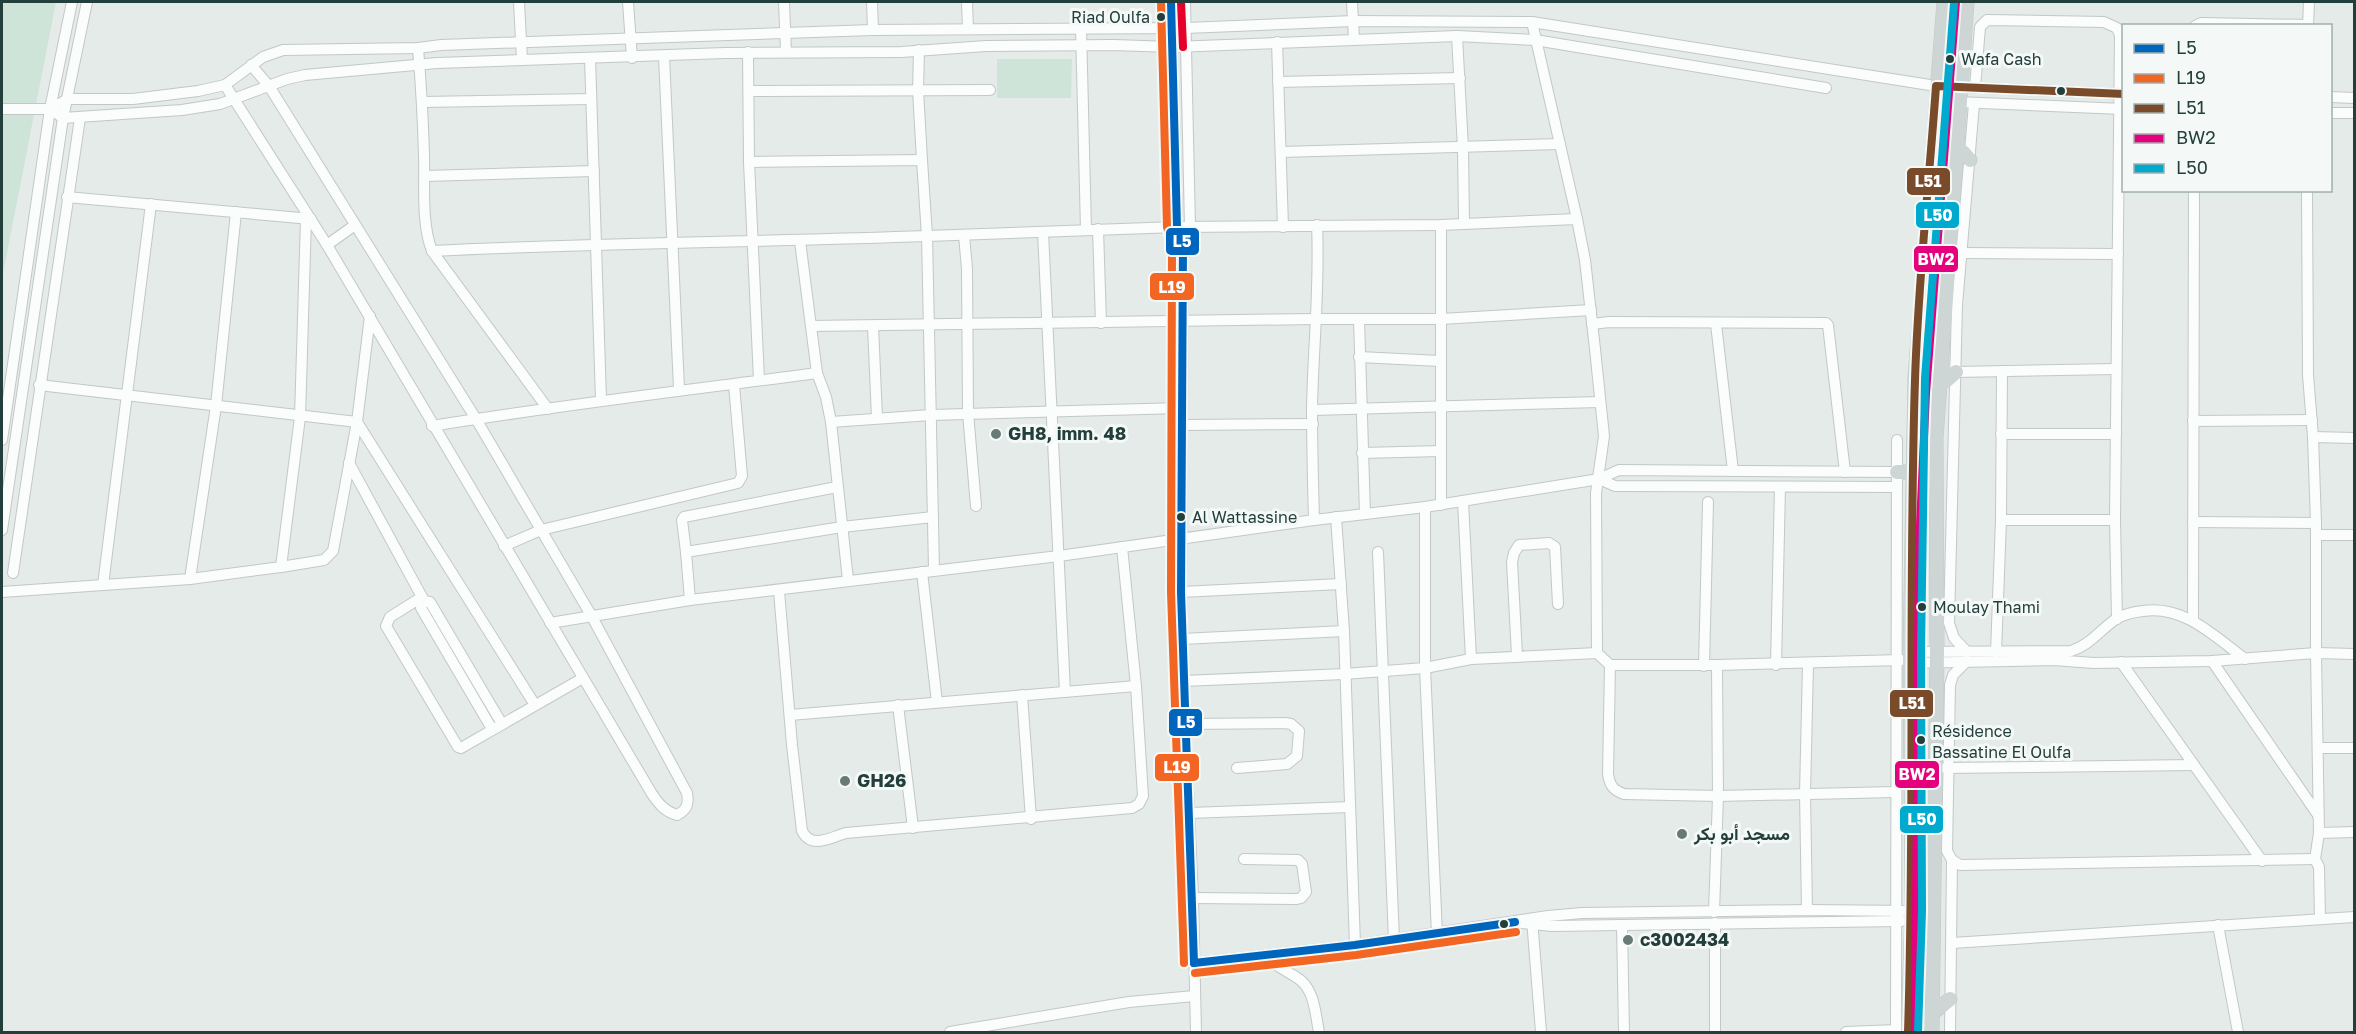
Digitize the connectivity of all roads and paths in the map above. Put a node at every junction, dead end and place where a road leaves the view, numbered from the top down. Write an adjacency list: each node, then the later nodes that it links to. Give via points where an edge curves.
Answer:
1 (72, 2): 66 (street)
2 (87, 2): 59 (street)
3 (519, 2): 29 (street)
4 (628, 2): 26 (street)
5 (784, 2): 24 (street)
6 (872, 2): 23 (street)
7 (967, 2): 20 (street)
8 (1171, 2): 19 (street)
9 (1185, 2): 22 (street)
10 (1352, 2): 14 (street)
11 (1944, 2): 50 (main road)
12 (1967, 2): 51 (main road)
13 (2309, 2): 18 (street)
14 (1353, 21): 15 (street); 22 (street); 27 (street)
15 (1532, 22): 28 (street); 38 (street)
16 (2199, 24): 17 (street)
17 (2254, 24)
18 (2308, 24)
19 (1172, 27): 21 (street); 22 (street); 33 (street)
20 (968, 28): 21 (street); 23 (street)
21 (1081, 28): 31 (street)
22 (1186, 28): 32 (street)
23 (873, 30): 24 (street)
24 (784, 33): 26 (street); 37 (street)
25 (1457, 36): 27 (street); 28 (street); 46 (street)
26 (630, 37): 29 (street); 41 (street)
27 (1354, 39): 30 (street)
28 (1535, 40): 45 (street); 72 (street)
29 (520, 42): 34 (street); 42 (street)
30 (1277, 42): 32 (street); 47 (street)
31 (1082, 46): 33 (street); 35 (street); 96 (street)
32 (1187, 46): 33 (street); 94 (street)
33 (1173, 47): 93 (street)
34 (418, 48): 43 (street, via 283,50); 44 (street)
35 (918, 50): 37 (street); 53 (street)
36 (748, 52): 37 (street); 39 (street); 55 (street)
37 (786, 52)
38 (1718, 52): 45 (street); 50 (street)
39 (664, 56): 41 (street); 102 (street)
40 (590, 58): 41 (street); 42 (street); 60 (street)
41 (632, 58)
42 (522, 60): 44 (street)
43 (251, 65): 48 (street); 49 (street)
44 (420, 66): 49 (street, via 305,75); 63 (street)
45 (1716, 69): 52 (street)
46 (1460, 78): 47 (street); 73 (street)
47 (1278, 82): 75 (street)
48 (225, 85): 59 (street, via 155,97); 61 (street)
49 (268, 86): 61 (street); 89 (street)
50 (1936, 86): 51 (street); 62 (main road)
51 (1969, 87): 56 (street); 56 (street, via 1984,22 2104,22 2117,28 2120,35); 64 (main road)
52 (1826, 88)
53 (918, 90): 54 (street); 55 (street); 76 (street)
54 (990, 90)
55 (749, 91): 78 (street)
56 (2121, 94): 67 (street)
57 (2332, 97): 58 (street)
58 (2355, 98)
59 (68, 99): 66 (street); 70 (street)
60 (591, 99): 63 (street); 79 (street)
61 (235, 100): 71 (street, via 182,110); 86 (street)
62 (1935, 101): 64 (street); 168 (main road)
63 (423, 102): 80 (street)
64 (1967, 103): 67 (street); 74 (main road); 77 (street)
65 (2, 109): 66 (street)
66 (50, 109): 70 (street); 160 (street)
67 (2121, 109): 108 (street)
68 (2332, 113): 69 (street)
69 (2355, 113)
70 (63, 118): 71 (street); 187 (street)
71 (80, 118): 83 (street)
72 (1560, 144): 73 (street); 87 (street)
73 (1463, 148): 75 (street); 88 (street)
74 (1956, 148): 77 (main road); 130 (main road)
75 (1281, 152): 92 (street)
76 (922, 160): 78 (street); 99 (street)
77 (1970, 160): 107 (street)
78 (750, 162): 100 (street)
79 (594, 171): 80 (street); 103 (street)
80 (424, 176): 106 (street)
81 (2194, 192): 149 (street)
82 (2307, 192): 150 (street, via 2308,375)
83 (67, 197): 84 (street); 131 (street)
84 (151, 204): 85 (street); 134 (street)
85 (236, 212): 86 (street); 137 (street)
86 (309, 219): 105 (street); 146 (street)
87 (1577, 219): 88 (street); 109 (street)
88 (1464, 223): 91 (street)
89 (355, 225): 105 (street); 148 (street)
90 (1317, 225): 91 (street); 92 (street); 111 (street, via 1319,289)
91 (1441, 225): 113 (street)
92 (1283, 226): 94 (street)
93 (1177, 227): 94 (street); 95 (street); 104 (street)
94 (1190, 227): 104 (street)
95 (1098, 229): 96 (street); 115 (street)
96 (1086, 230): 97 (street)
97 (1043, 232): 98 (street); 116 (street)
98 (964, 235): 99 (street); 120 (street)
99 (927, 236): 101 (street); 119 (street)
100 (753, 240): 101 (street); 102 (street); 129 (street)
101 (800, 240): 121 (street)
102 (673, 242): 103 (street); 133 (street)
103 (596, 243): 106 (street); 135 (street)
104 (1183, 243): 114 (street)
105 (327, 245): 110 (street)
106 (432, 251): 141 (street)
107 (1961, 253): 108 (street); 127 (street)
108 (2118, 254): 125 (street)
109 (1591, 310): 113 (street); 117 (street)
110 (370, 316): 151 (street); 155 (street)
111 (1315, 319): 112 (street); 114 (street); 142 (street)
112 (1359, 319): 113 (street); 123 (street)
113 (1441, 320): 124 (street)
114 (1183, 322): 115 (street); 139 (street)
115 (1101, 323): 116 (street)
116 (1047, 324): 120 (street); 143 (street)
117 (1592, 324): 118 (street); 136 (street)
118 (1716, 324): 165 (street); 166 (street, via 1828,325)
119 (929, 325): 120 (street); 122 (street); 145 (street)
120 (967, 325): 144 (street)
121 (811, 326): 122 (street); 128 (street)
122 (873, 326): 147 (street)
123 (1359, 357): 124 (street); 140 (street)
124 (1440, 361): 138 (street)
125 (2116, 369): 126 (street); 157 (street)
126 (2002, 371): 127 (street); 156 (street)
127 (1956, 372): 130 (main road); 222 (street, via 1949,623)
128 (817, 373): 129 (street); 152 (street)
129 (759, 380): 132 (street)
130 (1938, 384): 221 (main road)
131 (39, 385): 134 (street); 199 (street)
132 (734, 385): 133 (street); 188 (street, via 742,476 738,483)
133 (679, 389): 135 (street)
134 (127, 396): 137 (street); 203 (street)
135 (602, 400): 141 (street)
136 (1600, 402): 138 (street); 169 (street, via 1604,436)
137 (216, 406): 146 (street); 200 (street)
138 (1440, 406): 140 (street); 162 (street)
139 (1181, 408): 143 (street); 154 (street)
140 (1360, 408): 142 (street); 163 (street)
141 (548, 409): 148 (street)
142 (1312, 410): 153 (street)
143 (1052, 411): 144 (street); 195 (street)
144 (968, 413): 145 (street); 176 (street)
145 (931, 415): 147 (street); 179 (street)
146 (300, 417): 151 (street); 196 (street)
147 (877, 418): 152 (street)
148 (476, 419): 155 (street); 188 (street)
149 (2193, 420): 150 (street); 184 (street)
150 (2312, 420): 158 (street)
151 (357, 422): 164 (street); 242 (street)
152 (831, 422): 172 (street)
153 (1312, 424): 154 (street); 182 (street)
154 (1181, 425): 190 (street)
155 (432, 426): 191 (street)
156 (2001, 434): 157 (street); 181 (street)
157 (2116, 434): 183 (street)
158 (2313, 438): 159 (street); 186 (street)
159 (2355, 438)
160 (2, 440)
161 (1897, 440): 167 (street)
162 (1441, 451): 163 (street); 175 (street)
163 (1362, 453): 178 (street)
164 (349, 463): 196 (street, via 330,555 324,560); 207 (street)
165 (1733, 471): 166 (street); 169 (street, via 1619,470)
166 (1845, 472): 167 (street)
167 (1897, 472): 168 (main road); 171 (street)
168 (1912, 472): 224 (main road)
169 (1599, 479): 170 (street, via 1615,486); 173 (street); 217 (street)
170 (1780, 487): 171 (street); 228 (street)
171 (1897, 487): 224 (street)
172 (837, 488): 185 (street); 193 (street, via 685,516 682,520)
173 (1463, 501): 175 (street); 223 (street)
174 (1708, 502): 232 (street)
175 (1441, 505): 177 (street)
176 (976, 506)
177 (1425, 507): 178 (street); 233 (street)
178 (1365, 514): 180 (street)
179 (933, 517): 185 (street); 197 (street)
180 (1336, 517): 182 (street); 202 (street)
181 (2001, 519): 183 (street); 216 (street)
182 (1314, 520): 190 (street)
183 (2115, 520): 211 (street)
184 (2193, 522): 186 (street); 212 (street)
185 (842, 527): 193 (street); 201 (street)
186 (2316, 529): 189 (street); 218 (street)
187 (2, 530)
188 (540, 530): 191 (street); 210 (street)
189 (2355, 535)
190 (1181, 537): 192 (street); 206 (street)
191 (504, 546): 213 (street)
192 (1122, 547): 195 (street); 238 (street)
193 (686, 552): 208 (street)
194 (1378, 552): 234 (street)
195 (1059, 556): 197 (street); 239 (street)
196 (281, 567): 200 (street)
197 (934, 569): 198 (street)
198 (922, 572): 201 (street); 241 (street)
199 (13, 573)
200 (190, 579): 203 (street)
201 (848, 580): 204 (street)
202 (1341, 584): 206 (street); 214 (street)
203 (103, 585): 205 (street)
204 (779, 591): 208 (street); 244 (street)
205 (2, 592)
206 (1181, 592): 215 (street)
207 (423, 599): 246 (street, via 430,603); 246 (street, via 390,617 386,626 455,745 461,747)
208 (690, 600): 210 (street)
209 (1558, 604): 220 (street, via 1555,547 1549,543 1519,545 1512,562)
210 (591, 615): 213 (street); 236 (street, via 687,793 683,812 677,815 662,807)
211 (2117, 619): 212 (street, via 2151,610 2178,613); 216 (street, via 2080,649)
212 (2193, 620): 225 (street)
213 (550, 623): 236 (street)
214 (1344, 631): 215 (street); 235 (street)
215 (1182, 639): 237 (street)
216 (1996, 652): 222 (street)
217 (1597, 653): 220 (street); 230 (street)
218 (2316, 653): 219 (street); 225 (street); 247 (street)
219 (2355, 654)
220 (1517, 655): 223 (street)
221 (1937, 657): 222 (street); 224 (street); 251 (main road)
222 (1967, 657): 227 (street); 251 (street, via 1950,685)
223 (1471, 658): 233 (street)
224 (1907, 659): 229 (street); 252 (street); 269 (main road)
225 (2245, 659): 226 (street)
226 (2211, 661): 227 (street); 257 (street)
227 (2121, 662): 249 (street)
228 (1776, 664): 229 (street); 231 (street)
229 (1808, 664): 253 (street)
230 (1610, 665): 232 (street); 254 (street, via 1608,774 1612,788 1624,794)
231 (1717, 665): 232 (street); 254 (street)
232 (1704, 666)
233 (1425, 668): 234 (street); 277 (street)
234 (1382, 671): 235 (street); 278 (street)
235 (1344, 674): 237 (street); 255 (street)
236 (583, 678): 242 (street)
237 (1183, 681): 245 (street)
238 (1136, 686): 239 (street); 258 (street, via 1143,796 1139,804)
239 (1065, 692): 240 (street)
240 (1022, 695): 241 (street); 258 (street)
241 (937, 702): 243 (street)
242 (535, 705): 246 (street)
243 (898, 705): 244 (street); 259 (street)
244 (790, 715): 259 (street, via 805,837 816,842 846,833)
245 (1185, 724): 250 (street, via 1285,723 1299,731 1297,756 1290,762); 256 (street)
246 (497, 726)
247 (2318, 748): 248 (street); 257 (street)
248 (2355, 748)
249 (2194, 765): 251 (street); 265 (street)
250 (1237, 768)
251 (1942, 768): 264 (street, via 1947,851); 285 (main road)
252 (1896, 792): 253 (street); 268 (street)
253 (1805, 794): 254 (street); 267 (street)
254 (1718, 796): 271 (street)
255 (1350, 807): 256 (street); 280 (street)
256 (1189, 813): 266 (street)
257 (2318, 815): 261 (street)
258 (1031, 819): 259 (street)
259 (913, 828)
260 (2355, 832): 261 (street)
261 (2319, 833): 263 (street)
262 (1244, 858): 266 (street, via 1298,860 1306,892 1297,899)
263 (2315, 859): 265 (street); 272 (street, via 2319,867)
264 (1952, 860): 265 (street, via 1960,865); 279 (street)
265 (2262, 861)
266 (1193, 898): 282 (street)
267 (1807, 910): 268 (street); 271 (street)
268 (1896, 916): 269 (street); 271 (street); 294 (street)
269 (1912, 916): 294 (main road)
270 (2350, 917): 272 (street); 276 (street)
271 (1714, 918): 273 (street, via 1582,913); 274 (street); 291 (street)
272 (2320, 919): 275 (street)
273 (1532, 922): 274 (street); 277 (street); 289 (street)
274 (1622, 925): 290 (street)
275 (2218, 925): 279 (street); 297 (street)
276 (2355, 929)
277 (1437, 934): 278 (street)
278 (1394, 940): 280 (street)
279 (1952, 943): 284 (street)
280 (1355, 945): 281 (street)
281 (1264, 955): 282 (street); 288 (street, via 1309,989)
282 (1194, 963): 283 (street)
283 (1194, 996): 286 (street, via 1129,1002); 287 (street)
284 (1950, 999): 285 (main road); 296 (street)
285 (1932, 1014): 295 (main road)
286 (950, 1032)
287 (1196, 1032)
288 (1319, 1032)
289 (1541, 1032)
290 (1624, 1032)
291 (1715, 1032)
292 (1846, 1032): 293 (street)
293 (1852, 1032): 294 (street)
294 (1900, 1032)
295 (1932, 1032)
296 (1950, 1032)
297 (2238, 1032)

